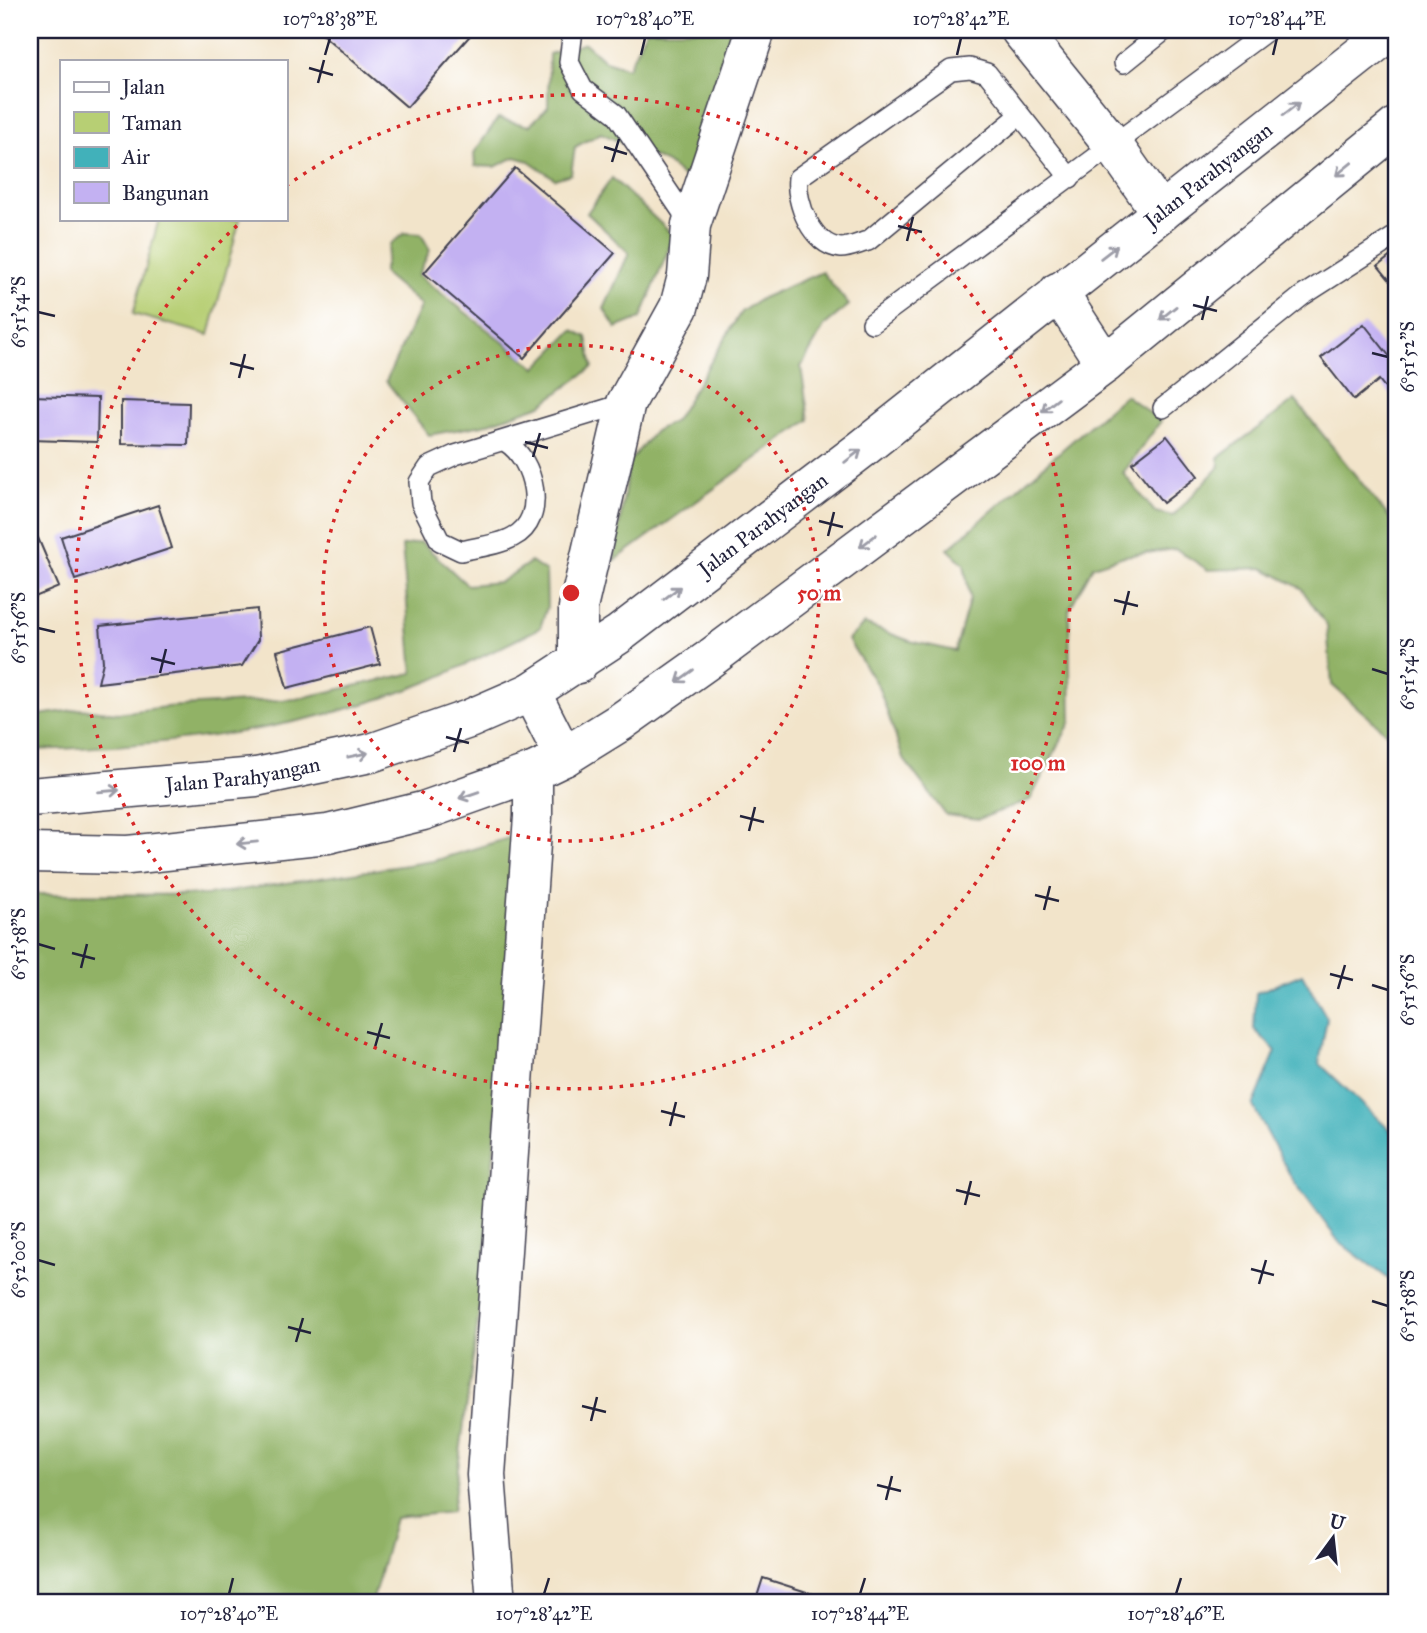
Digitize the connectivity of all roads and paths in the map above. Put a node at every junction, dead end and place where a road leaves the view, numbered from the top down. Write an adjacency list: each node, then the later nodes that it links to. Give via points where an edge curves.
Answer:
1 (573, 30): 13 (lane, via 569,62 583,89 616,114)
2 (756, 30): 13 (main road)
3 (1020, 30): 10 (main road)
4 (1165, 30): 7 (lane)
5 (1268, 30): 10 (lane)
6 (1392, 30): 12 (main road, Jalan Parahyangan, one-way to 6)
7 (1124, 63)
8 (1020, 115): 8 (lane, via 987,73 970,68 951,70 798,178 796,192 803,217 829,245 842,248 868,241); 11 (lane)
9 (1397, 126): 17 (main road, one-way to 17)
10 (1114, 146): 11 (lane); 12 (main road)
11 (1070, 178): 16 (lane)
12 (1161, 213): 15 (main road, Jalan Parahyangan, one-way to 12)
13 (691, 225): 18 (main road, via 679,307)
14 (1397, 235): 19 (lane, via 1302,296)
15 (1058, 292): 17 (main road); 21 (main road, Jalan Parahyangan, one-way to 15, via 862,449)
16 (872, 323)
17 (1105, 364): 23 (main road, one-way to 23, via 622,722)
18 (626, 403): 20 (lane); 21 (main road, via 578,608)
19 (1163, 408)
20 (506, 442): 20 (lane, via 519,450 528,465 534,490 531,520 514,537 461,551 440,541 421,503 419,482 429,467 455,455)
21 (578, 664): 22 (main road, Jalan Parahyangan)
22 (531, 692): 23 (main road); 24 (main road, Jalan Parahyangan, one-way to 22, via 256,777 358,755 470,719)
23 (549, 765): 25 (main road, one-way to 25, via 423,811 328,834 128,855); 26 (main road, via 533,817 486,1475)
24 (35, 797)
25 (35, 853)
26 (496, 1603)

